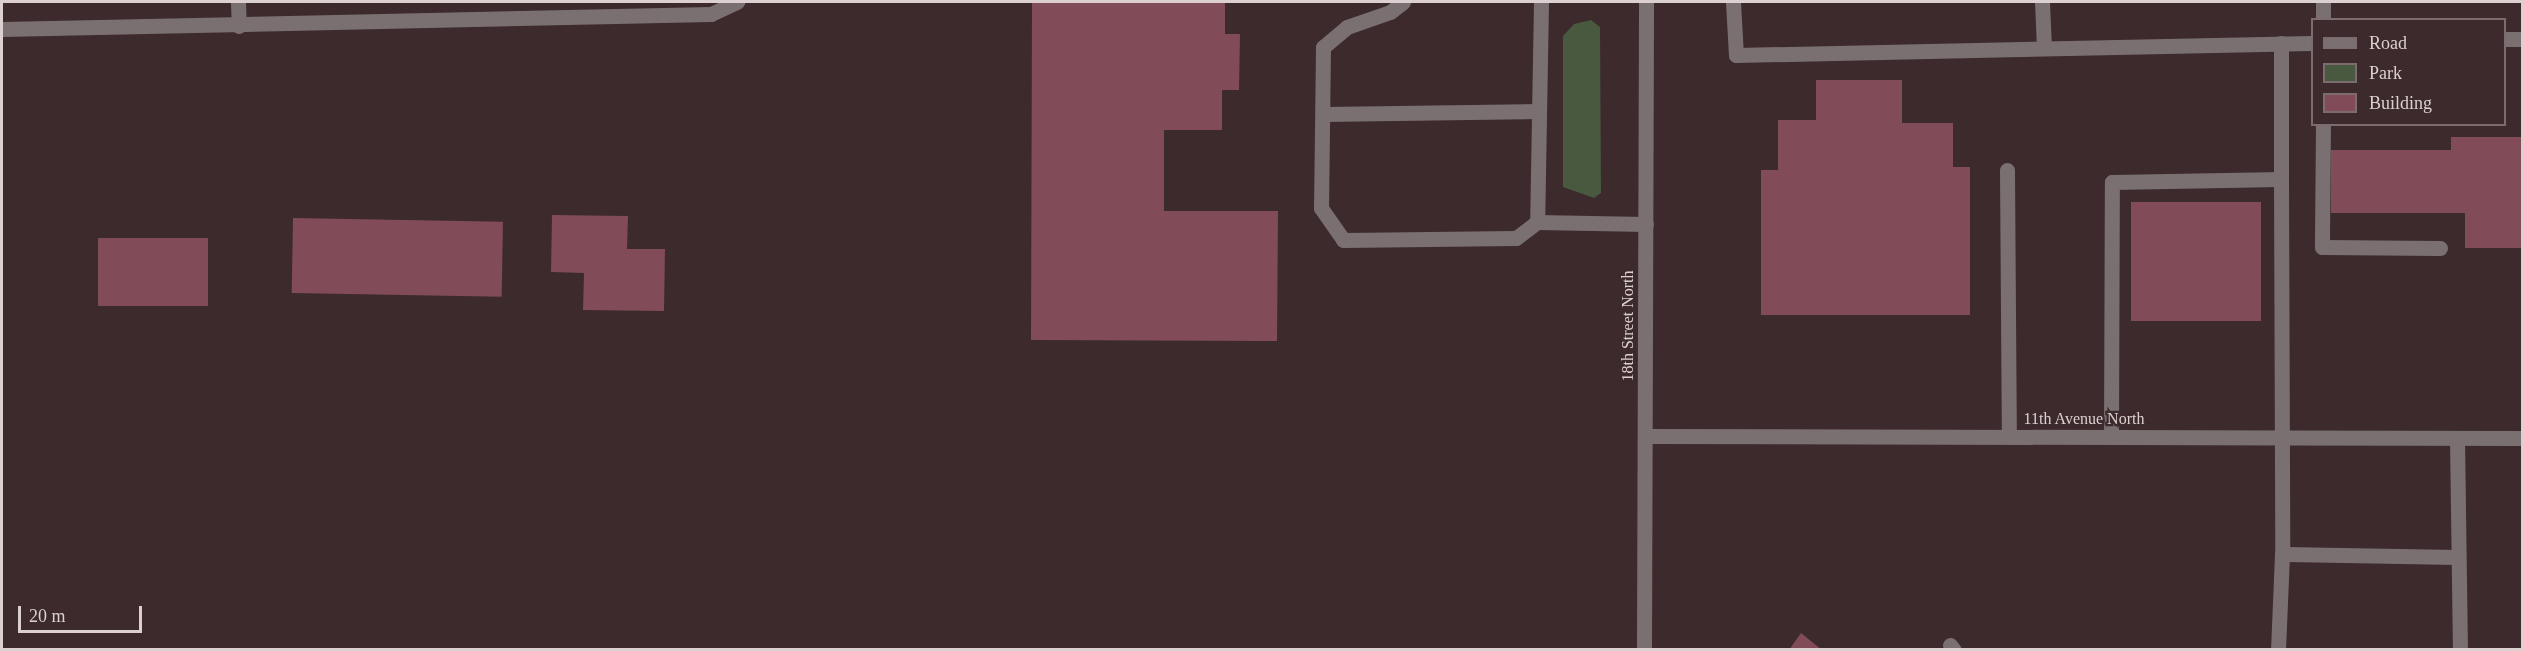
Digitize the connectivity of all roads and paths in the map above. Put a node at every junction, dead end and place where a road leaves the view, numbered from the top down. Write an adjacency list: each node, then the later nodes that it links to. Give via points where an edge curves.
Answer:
1 (238, 2): 10 (street)
2 (737, 2): 10 (street, via 711,14)
3 (1404, 2): 18 (street, via 1390,12 1347,27 1323,47)
4 (1541, 2): 17 (street)
5 (1646, 2): 23 (street, 18th Street North)
6 (1733, 2): 16 (street, via 1736,55)
7 (2042, 2): 16 (street)
8 (2323, 2): 9 (street)
9 (2323, 18)
10 (239, 26): 11 (street)
11 (2, 29)
12 (2506, 39): 13 (street)
13 (2523, 39)
14 (2311, 43): 15 (street)
15 (2281, 44): 16 (street); 21 (street)
16 (2044, 48)
17 (1539, 111): 18 (street); 22 (street)
18 (1323, 114): 22 (street, via 1321,208 1343,240 1516,238)
19 (2323, 126): 24 (street, via 2322,247)
20 (2007, 170): 26 (street)
21 (2281, 179): 27 (street, via 2112,182); 28 (street)
22 (1537, 222): 23 (street)
23 (1646, 224): 25 (street, 18th Street North)
24 (2440, 248)
25 (1646, 436): 26 (street, 11th Avenue North); 33 (street, 18th Street North)
26 (2009, 437): 27 (street, 11th Avenue North)
27 (2111, 437): 28 (street, 11th Avenue North)
28 (2281, 437): 29 (street, 11th Avenue North); 31 (street)
29 (2457, 438): 30 (street, 11th Avenue North); 32 (street)
30 (2523, 438)
31 (2282, 554): 32 (street); 34 (street)
32 (2457, 557): 35 (street)
33 (1644, 650)
34 (2278, 650)
35 (2460, 650)

